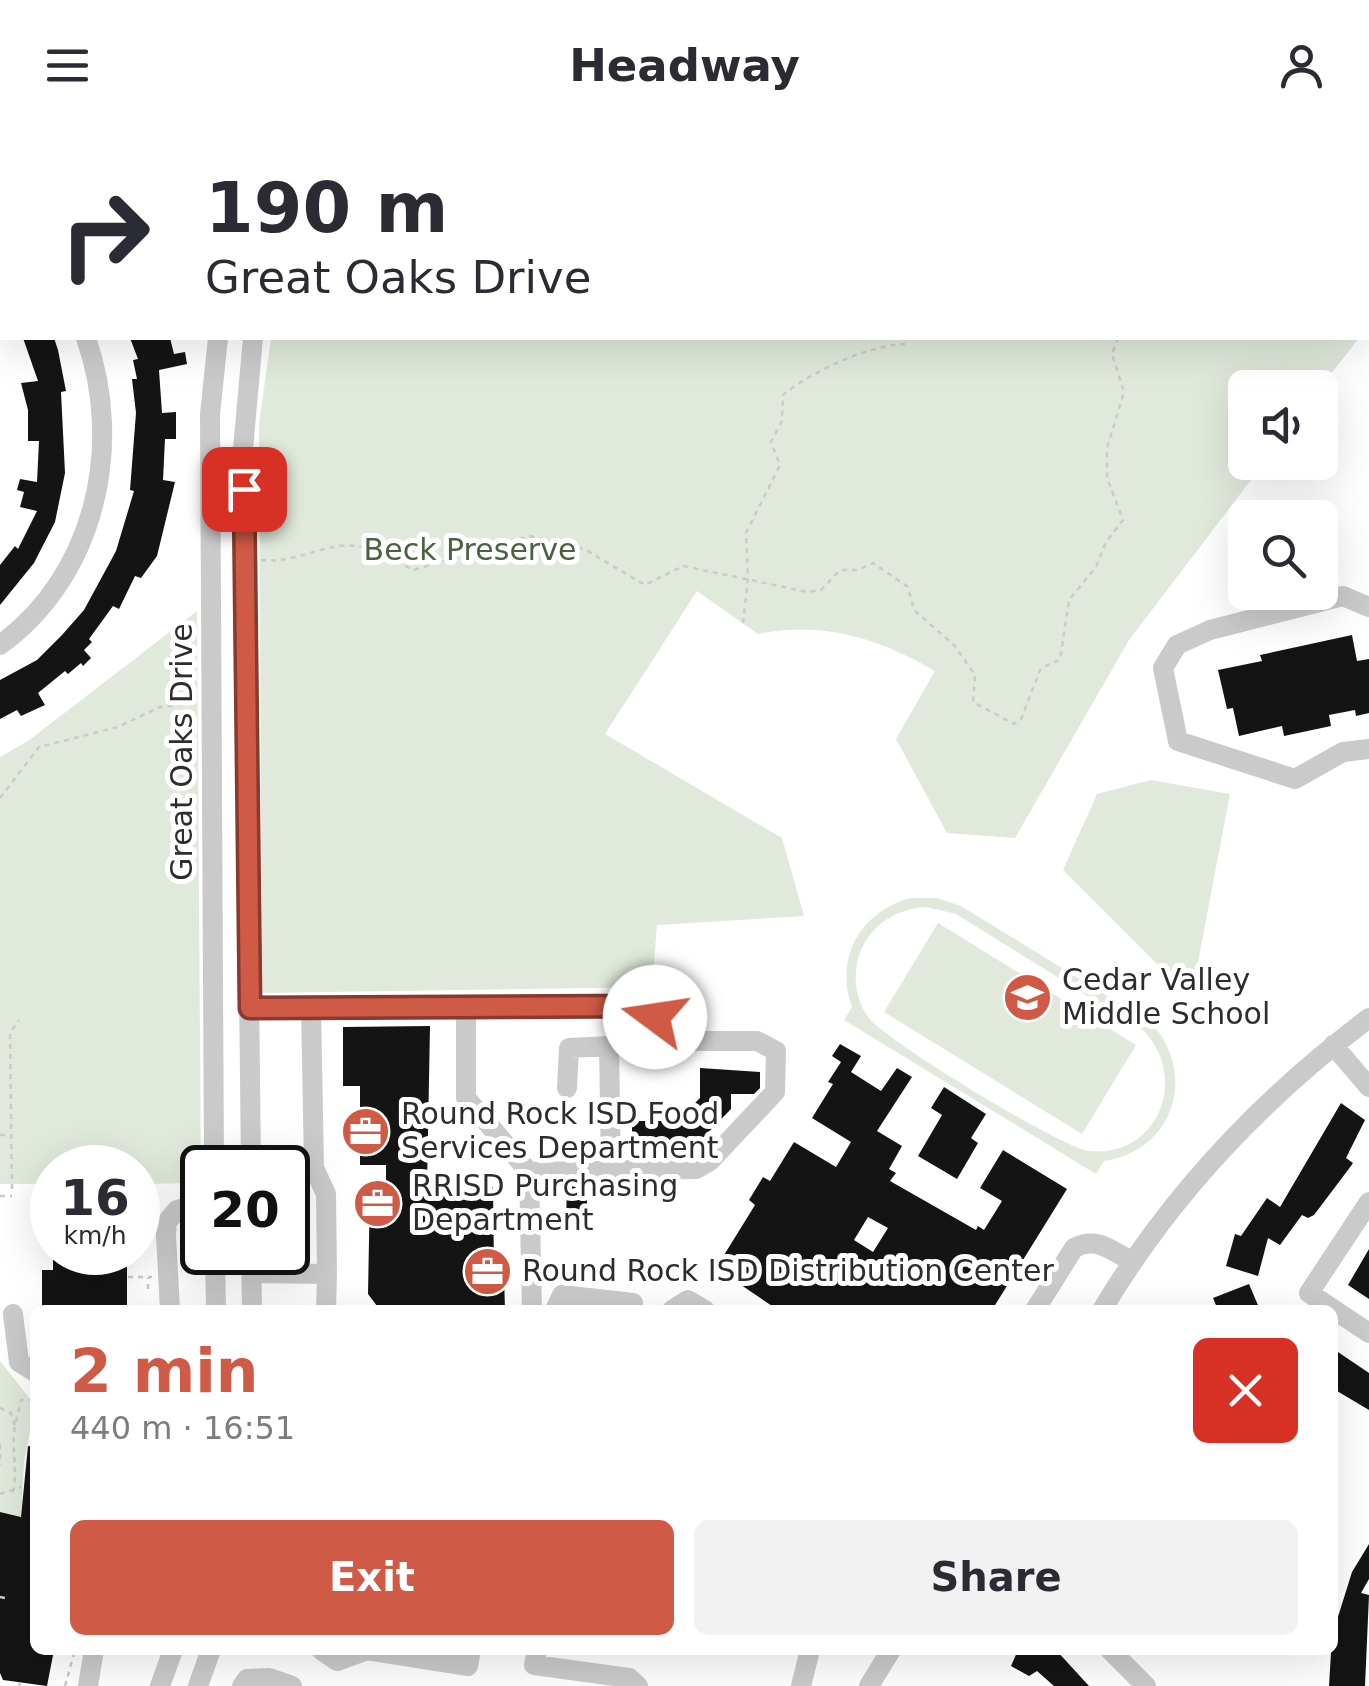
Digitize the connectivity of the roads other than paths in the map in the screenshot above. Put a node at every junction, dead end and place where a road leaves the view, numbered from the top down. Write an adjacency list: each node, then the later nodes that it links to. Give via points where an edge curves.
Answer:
1 (86, 340): 5 (street, via 101,400 102,448 88,530 65,579 26,626)
2 (218, 340): 14 (street, Great Oaks Drive, via 210,414)
3 (253, 340): 9 (street, via 243,449)
4 (1369, 606): 6 (street, via 1343,596 1210,630 1177,645 1162,668 1178,741 1295,779 1343,752)
5 (0, 645)
6 (1369, 749)
7 (466, 1005): 8 (street); 16 (street, via 640,1006 655,1017 665,1041 757,1041 776,1051 776,1092 710,1161 686,1170); 17 (street, via 466,1098)
8 (311, 1007): 9 (street); 22 (street, via 314,1168 326,1194)
9 (250, 1008): 15 (street)
10 (1369, 1018): 11 (street)
11 (1332, 1045): 12 (street); 20 (street, via 1197,1175)
12 (1369, 1087)
13 (567, 1088): 16 (street, via 569,1048 608,1046)
14 (214, 1145)
15 (250, 1145)
16 (611, 1171): 17 (street)
17 (529, 1172): 30 (street)
18 (1369, 1202): 34 (street, via 1309,1293)
19 (180, 1209): 26 (street, via 168,1222)
20 (1131, 1261): 32 (street, via 1084,1242); 33 (street)
21 (310, 1272): 22 (street)
22 (327, 1274): 29 (street)
23 (215, 1275): 27 (street)
24 (251, 1275): 28 (street)
25 (633, 1303): 31 (street, via 562,1295)
26 (170, 1305)
27 (216, 1305)
28 (252, 1305)
29 (326, 1305)
30 (532, 1305)
31 (558, 1305)
32 (1038, 1305)
33 (1105, 1305)
34 (1327, 1305)
35 (1338, 1312): 37 (street)
36 (13, 1314): 38 (street)
37 (1369, 1333)
38 (24, 1340): 39 (street, via 19,1362)
39 (30, 1369)
40 (93, 1655): 53 (street)
41 (170, 1655): 54 (street)
42 (209, 1655): 52 (street)
43 (328, 1655): 44 (street, via 337,1661)
44 (353, 1655)
45 (431, 1655): 46 (street, via 468,1666)
46 (470, 1655)
47 (536, 1655): 51 (street, via 534,1665)
48 (809, 1655): 58 (street)
49 (888, 1655): 59 (street)
50 (1115, 1655): 60 (street)
51 (573, 1660): 57 (street)
52 (204, 1684)
53 (88, 1686)
54 (160, 1686)
55 (242, 1686): 56 (street, via 269,1678)
56 (294, 1686)
57 (638, 1686)
58 (802, 1686)
59 (870, 1686)
60 (1146, 1686)

